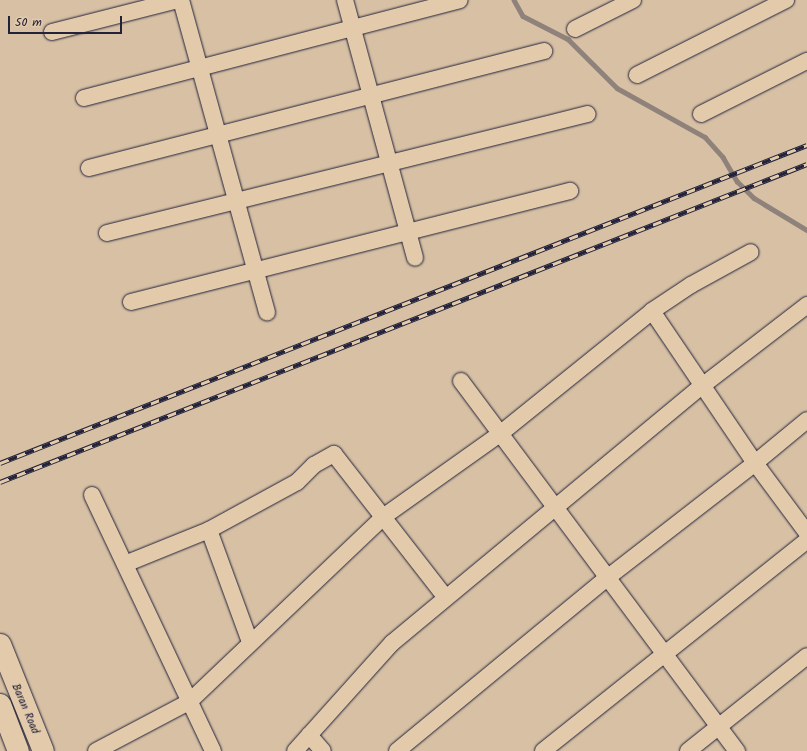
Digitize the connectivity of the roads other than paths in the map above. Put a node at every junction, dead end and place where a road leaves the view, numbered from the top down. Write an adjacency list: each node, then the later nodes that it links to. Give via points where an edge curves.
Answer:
1 (180, 0): 8 (street); 11 (street)
2 (345, 0): 6 (street)
3 (459, 0): 6 (street)
4 (633, 0): 7 (street)
5 (786, 0): 12 (street)
6 (353, 28): 11 (street); 13 (street)
7 (575, 29)
8 (52, 32)
9 (544, 51): 13 (street)
10 (807, 61): 16 (street)
11 (200, 68): 14 (street); 17 (street)
12 (637, 75)
13 (371, 95): 17 (street); 18 (street)
14 (84, 98)
15 (587, 114): 18 (street)
16 (701, 114)
17 (218, 135): 19 (street); 21 (street)
18 (389, 163): 21 (street); 22 (street)
19 (90, 168)
20 (570, 191): 22 (street)
21 (237, 201): 23 (street); 26 (street)
22 (408, 232): 25 (street); 26 (street)
23 (107, 233)
24 (751, 252): 29 (street, via 691,285)
25 (415, 258)
26 (256, 270): 27 (street); 30 (street)
27 (131, 302)
28 (807, 305): 32 (street)
29 (652, 311): 32 (street); 34 (street)
30 (267, 312)
31 (461, 381): 34 (street)
32 (702, 386): 35 (street); 37 (street)
33 (807, 420): 35 (street)
34 (501, 433): 37 (street); 38 (street)
35 (755, 463): 40 (street); 43 (street)
36 (92, 495): 42 (street)
37 (556, 508): 43 (street); 44 (street)
38 (383, 517): 39 (street, via 334,454 314,465 297,482); 44 (street); 45 (street)
39 (209, 530): 42 (street); 45 (street)
40 (807, 533)
41 (807, 540): 47 (street)
42 (125, 564): 49 (street)
43 (608, 578): 47 (street); 59 (street)
44 (446, 598): 52 (street, via 392,643)
45 (250, 642): 49 (street)
46 (0, 644): 54 (main road, Baran Road)
47 (664, 653): 51 (street); 60 (street)
48 (807, 656): 51 (street)
49 (189, 702): 55 (street); 56 (street)
50 (0, 704): 53 (main road, Baran Road)
51 (719, 726): 61 (street); 62 (street)
52 (310, 735): 57 (street); 58 (street)
53 (18, 751)
54 (43, 751)
55 (96, 751)
56 (213, 751)
57 (295, 751)
58 (323, 751)
59 (397, 751)
60 (543, 751)
61 (688, 751)
62 (737, 751)

